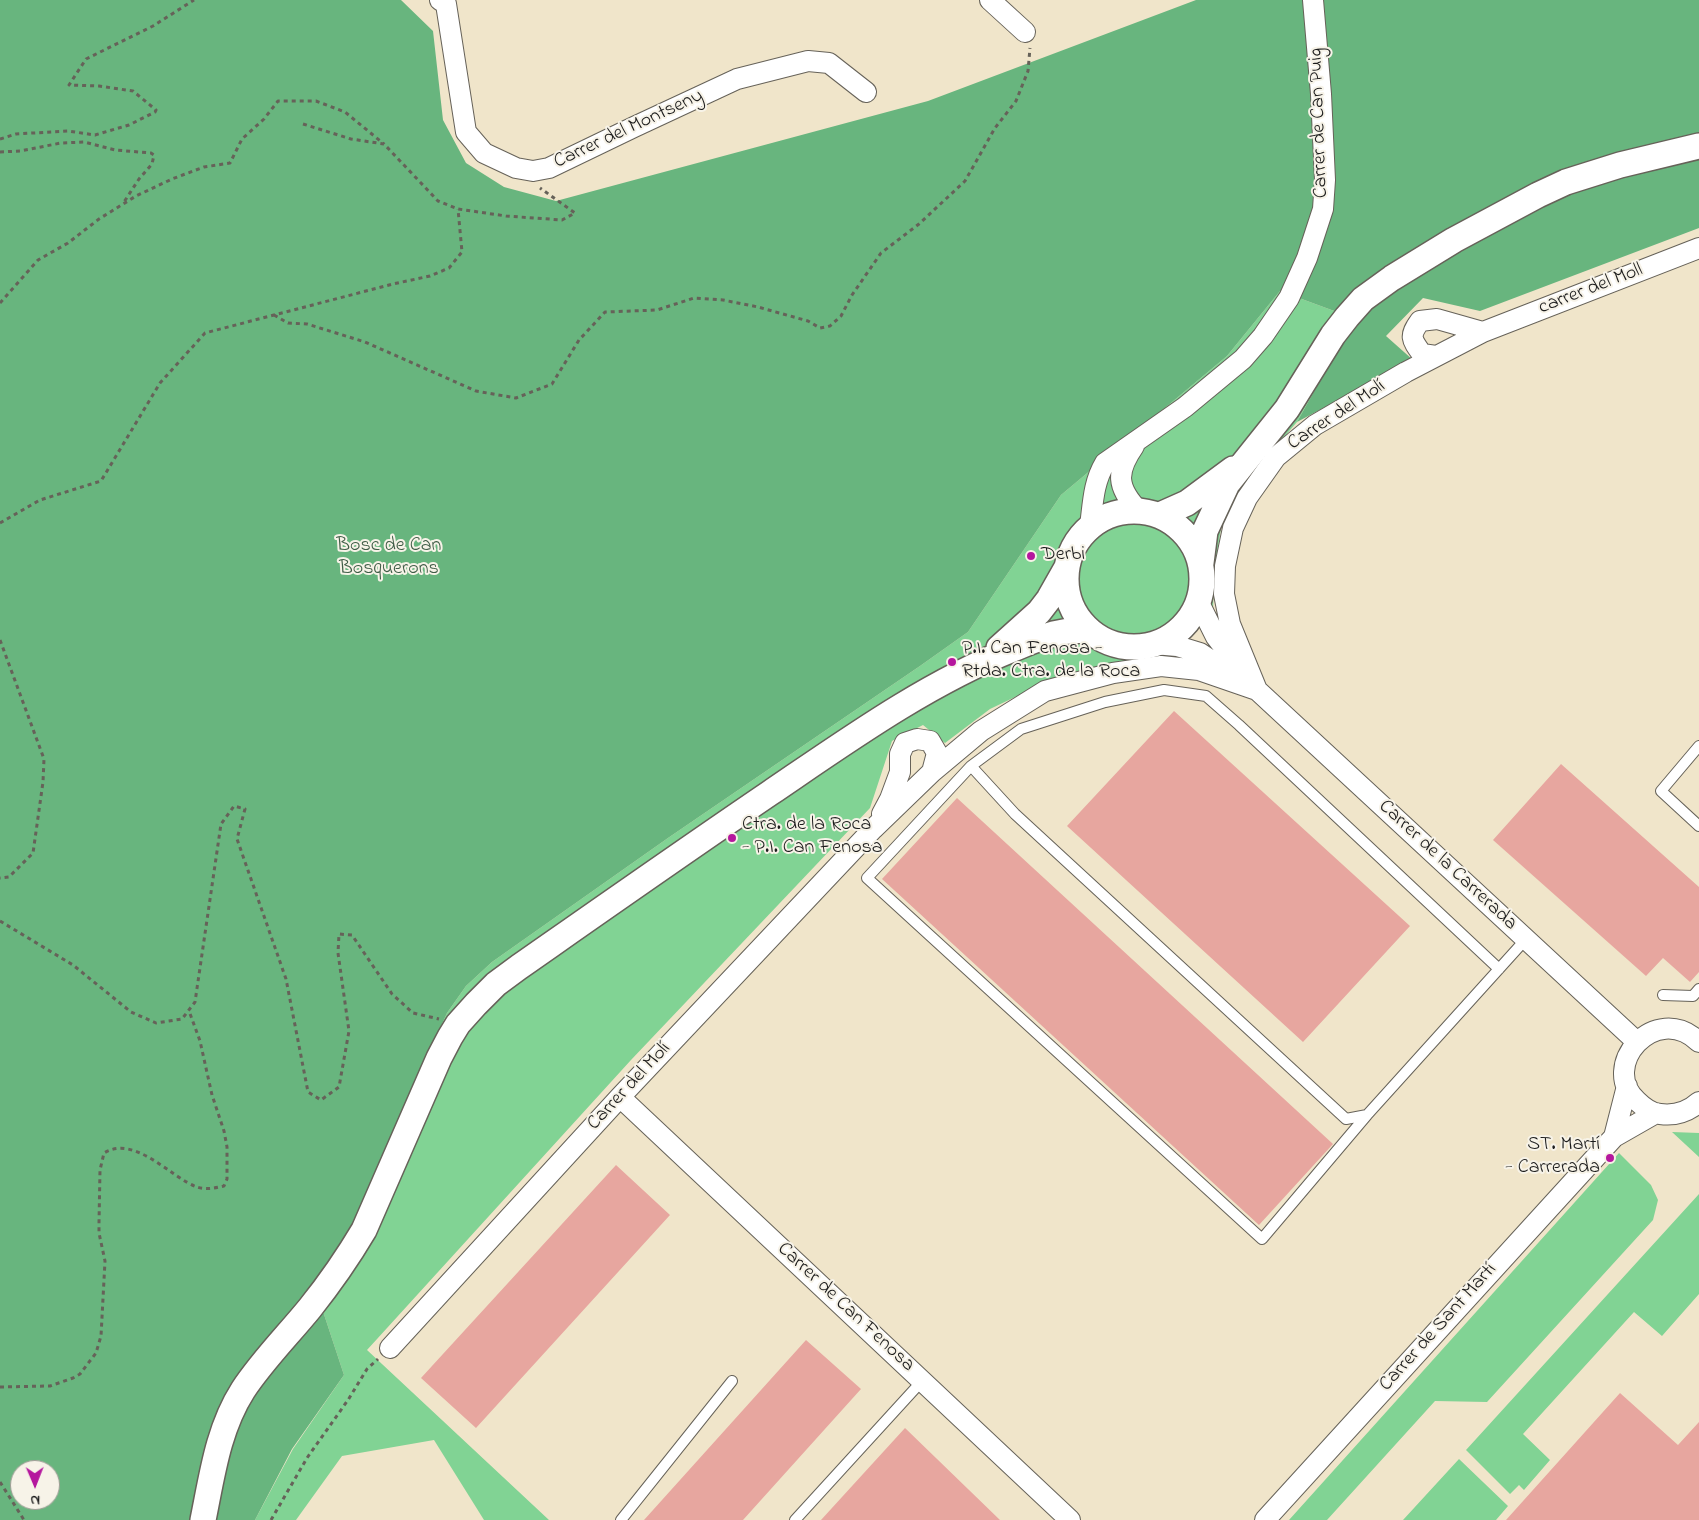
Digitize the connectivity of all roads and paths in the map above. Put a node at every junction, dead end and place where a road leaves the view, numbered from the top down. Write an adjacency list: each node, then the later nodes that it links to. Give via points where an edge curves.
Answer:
1 (194, 0): 8 (path, via 153,26 86,59 69,85 133,91 155,112 129,125 96,135 68,131 16,134)
2 (440, 0): 6 (street, Carrer del Montseny, via 446,4 466,132 484,153 516,168 533,171 549,168 737,79 808,61 828,63)
3 (990, 0): 5 (street)
4 (1313, 0): 20 (street, Carrer de Can Puig, via 1322,94 1325,180 1323,210 1307,258 1289,298 1243,359)
5 (1025, 32): 17 (path, via 1030,44 1028,71 1016,101 995,128 964,181 919,224 881,253 841,316 830,326 820,328 808,321 758,307 694,298 657,310 605,312 578,340 552,384 516,398 476,391 365,342 307,324 288,322)
6 (866, 92)
7 (303, 124): 9 (path)
8 (0, 139)
9 (384, 144): 13 (path, via 345,112 316,101 278,101 264,119 242,138 230,163 204,167 172,179); 14 (path, via 438,201)
10 (1699, 146): 21 (street, via 1566,182 1491,219 1392,278 1363,299 1347,317 1287,409)
11 (0, 152): 13 (path, via 84,142 115,150 151,153 154,155 152,164)
12 (539, 188): 14 (path, via 575,213 562,220)
13 (122, 204): 16 (path, via 38,260)
14 (458, 209): 17 (path, via 462,252 449,268 430,276)
15 (1699, 248): 18 (street, carrer del Moll)
16 (0, 303)
17 (274, 315): 23 (path, via 205,333 160,383 101,481 40,500)
18 (1483, 332): 19 (street, Carrer del Molí); 19 (street, via 1437,319 1420,321 1413,331 1413,342 1422,354)
19 (1436, 356): 32 (street, Carrer del Molí, via 1315,425 1276,457 1246,498 1233,528 1225,566 1224,594 1230,624)
20 (1137, 442): 22 (street, Carrer de Can Puig, via 1124,461 1121,483 1124,493); 24 (street, Carrer de Can Puig, via 1111,459 1099,474)
21 (1247, 458): 22 (street, via 1187,503); 25 (street, via 1227,484 1205,531)
22 (1149, 513): 24 (street, via 1118,514); 25 (street, via 1180,529 1188,537)
23 (0, 523)
24 (1090, 526): 26 (street, via 1076,543)
25 (1201, 563): 27 (street)
26 (1066, 569): 28 (street, via 1068,595); 31 (street, via 1039,612)
27 (1199, 603): 30 (street, via 1188,622 1170,638); 32 (street, Carrer de la Carrerada, via 1216,637)
28 (1089, 631): 30 (street, via 1124,646); 31 (street, via 1049,634)
29 (0, 640): 38 (path, via 44,759 33,853 9,876)
30 (1154, 644): 32 (street, Carrer de la Carrerada, via 1200,653)
31 (981, 662): 45 (street, via 882,718 723,825 496,984)
32 (1257, 690): 35 (street, Carrer del Molí, via 1199,670 1161,666 1113,673 1045,690 981,731); 40 (street, Carrer de la Carrerada)
33 (1699, 746): 36 (lane, via 1661,791)
34 (971, 766): 41 (lane, via 1021,729 1104,702 1164,690 1206,696); 52 (lane, via 1014,814 1346,1118); 52 (lane, via 868,878 1262,1239)
35 (932, 772): 37 (street, Carrer del Molí); 37 (street, Carrer del Molí, via 937,753 930,741 917,739 905,743 900,754 900,772 890,799)
36 (1699, 826)
37 (873, 829): 49 (street, Carrer del Molí)
38 (0, 878)
39 (0, 921): 44 (path, via 73,965 131,1012 156,1024 182,1020)
40 (1526, 939): 41 (lane); 47 (street, Carrer de la Carrerada)
41 (1499, 969): 52 (lane)
42 (1699, 989): 43 (lane, via 1693,996)
43 (1663, 995)
44 (188, 1011): 45 (path, via 195,1002 222,824 234,806 245,809 237,839 286,979 308,1092 321,1100 339,1087 349,1031 338,953 339,934 352,935 392,994 412,1013); 57 (path, via 200,1041 224,1130 227,1147 224,1186 198,1187 154,1160 133,1152 118,1148 104,1153 100,1170 99,1233 105,1262 101,1336 96,1353 80,1374 50,1386)
45 (458, 1024): 61 (street, via 439,1058 364,1230 333,1279 256,1372 239,1398 217,1451)
46 (1695, 1032): 47 (street, via 1672,1028 1658,1030)
47 (1637, 1042): 48 (street, Carrer de Sant Martí, via 1627,1058 1624,1072)
48 (1627, 1086): 51 (street, via 1633,1098); 53 (street, Carrer de Sant Martí)
49 (620, 1097): 54 (street, Carrer del Molí); 56 (street, Carrer de Can Fenosa)
50 (1699, 1102): 51 (street, via 1681,1113)
51 (1656, 1113): 53 (street, Carrer de Sant Martí)
52 (1367, 1116)
53 (1614, 1137): 65 (street, Carrer de Sant Martí)
54 (390, 1348): 62 (path, via 366,1369 307,1458)
55 (732, 1381): 63 (lane)
56 (922, 1381): 59 (street, Carrer de Can Fenosa); 64 (lane)
57 (0, 1386)
58 (0, 1482): 60 (path)
59 (1064, 1518)
60 (24, 1520)
61 (203, 1520)
62 (271, 1520)
63 (621, 1520)
64 (796, 1520)
65 (1265, 1520)

